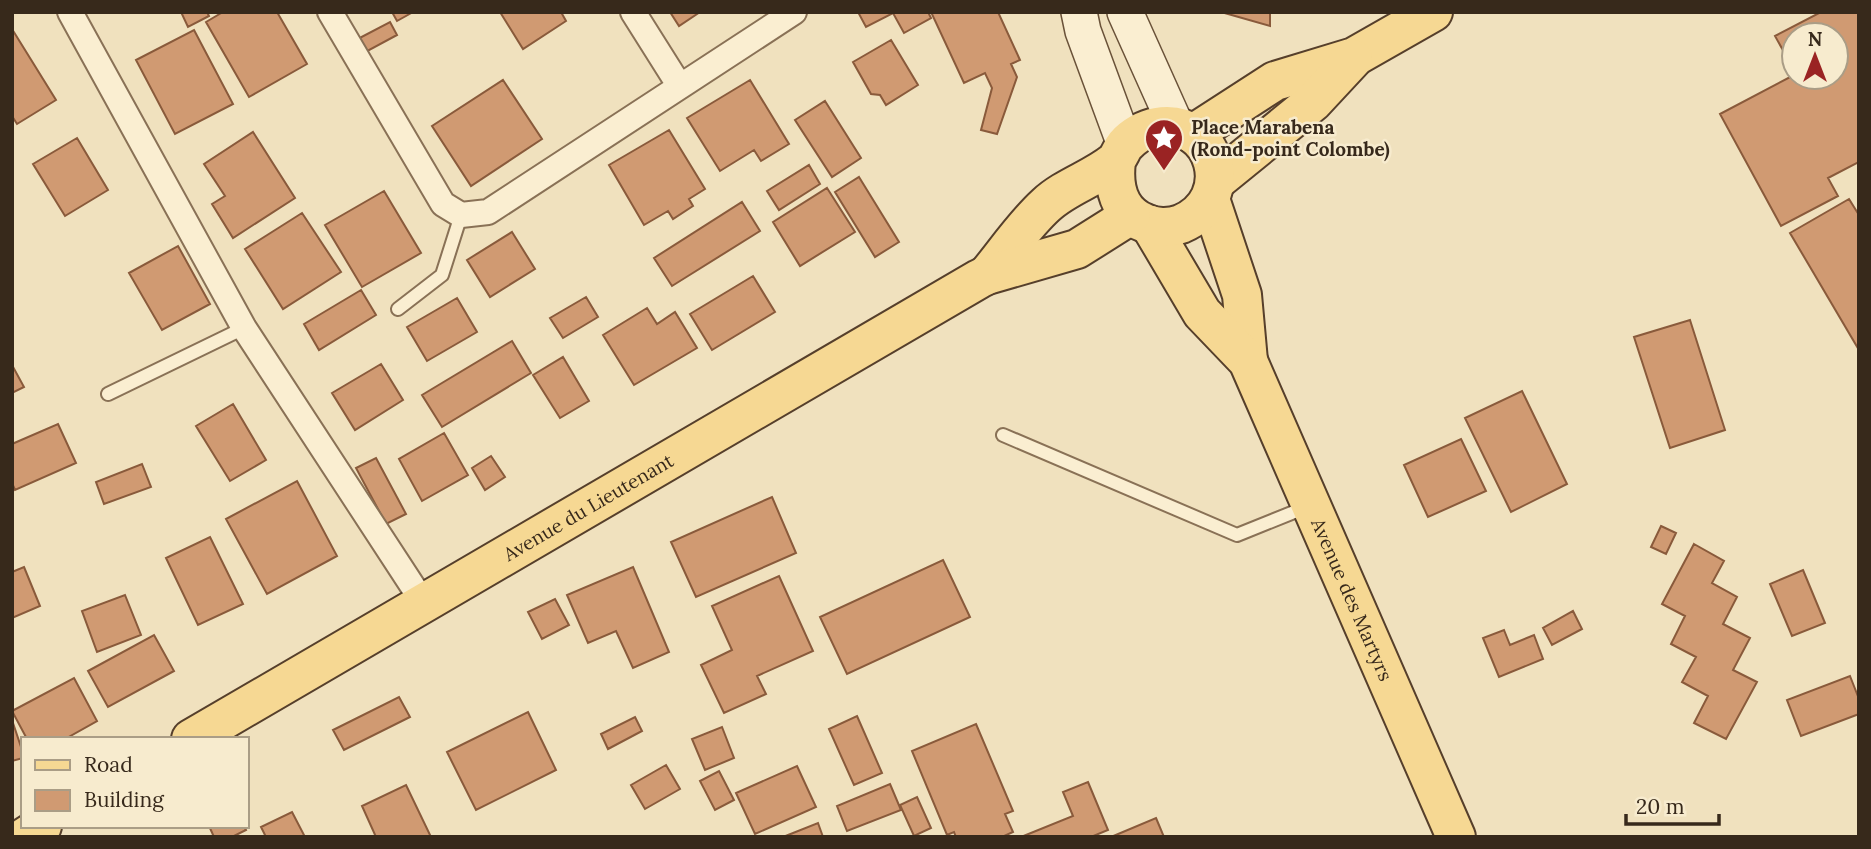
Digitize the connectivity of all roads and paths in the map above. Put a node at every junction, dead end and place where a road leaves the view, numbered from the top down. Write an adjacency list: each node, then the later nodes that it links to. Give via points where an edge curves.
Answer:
1 (70, 12): 17 (street)
2 (330, 12): 13 (street, via 443,204)
3 (633, 12): 9 (street)
4 (794, 12): 9 (street)
5 (1079, 12): 11 (main road)
6 (1125, 12): 10 (main road)
7 (1433, 12): 8 (main road)
8 (1354, 57): 10 (main road, via 1275,81); 12 (main road, via 1313,102)
9 (679, 85): 13 (street, via 488,212)
10 (1185, 131): 11 (main road, via 1158,127 1139,133); 12 (main road, via 1206,147 1214,163)
11 (1120, 153): 14 (main road, via 1116,190); 15 (main road, Avenue du Lieutenant, via 1046,204)
12 (1213, 190): 14 (main road, via 1195,218 1173,227); 18 (main road, Avenue des Martyrs, via 1242,295)
13 (461, 215): 16 (lane, via 442,275)
14 (1140, 220): 15 (main road, Avenue du Lieutenant, via 1077,249); 18 (main road, Avenue des Martyrs, via 1202,313)
15 (988, 275): 22 (main road, Avenue du Lieutenant)
16 (398, 309)
17 (244, 328): 19 (lane); 22 (street)
18 (1248, 361): 21 (main road, Avenue des Martyrs)
19 (108, 394)
20 (1003, 435): 21 (lane, via 1237,535)
21 (1311, 506): 24 (main road, Avenue des Martyrs)
22 (423, 602): 23 (main road, Avenue du Lieutenant)
23 (194, 737)
24 (1456, 837)

